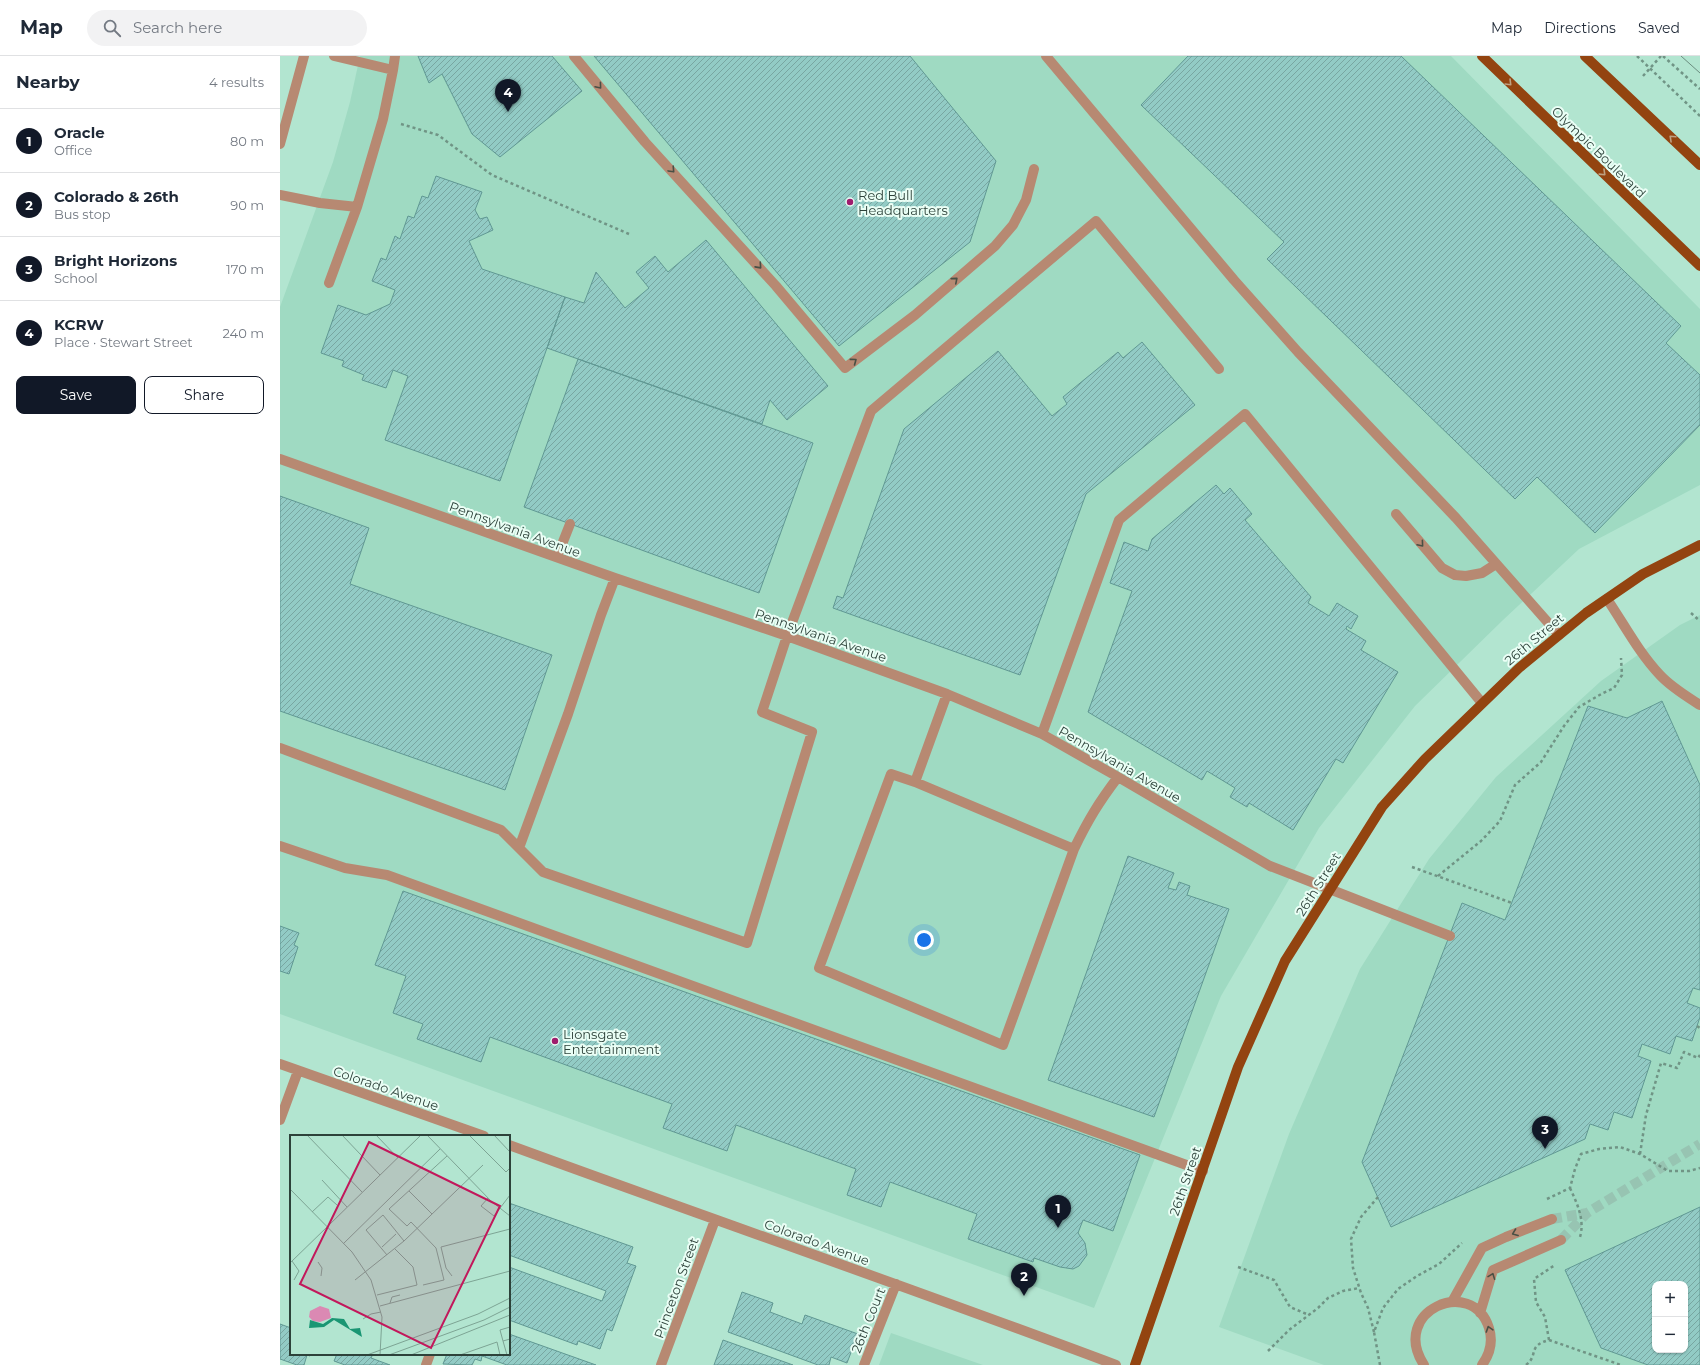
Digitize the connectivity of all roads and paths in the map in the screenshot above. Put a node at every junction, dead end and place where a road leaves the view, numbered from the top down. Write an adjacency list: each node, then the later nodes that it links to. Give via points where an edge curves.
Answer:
1 (304, 56): 16 (street)
2 (334, 56): 11 (street)
3 (395, 56): 11 (street)
4 (574, 56): 18 (street, one-way to 18, via 645,142 776,286 845,368 916,315 994,246 1012,225 1026,200)
5 (1046, 56): 30 (street, via 1234,280)
6 (1482, 56): 22 (main road, Olympic Boulevard, one-way to 22)
7 (1585, 56): 17 (main road, one-way to 7)
8 (1638, 56): 10 (path)
9 (1662, 56): 10 (path); 13 (path)
10 (1650, 68): 12 (path); 14 (path)
11 (392, 70): 15 (street)
12 (1643, 76)
13 (1700, 89)
14 (1700, 116)
15 (383, 119): 20 (street); 21 (path, via 438,135 492,175)
16 (280, 144)
17 (1700, 165)
18 (1034, 169)
19 (280, 195): 20 (street)
20 (357, 207): 23 (street)
21 (629, 234)
22 (1700, 266)
23 (329, 283)
24 (1220, 369): 36 (street, via 1096,221 871,411)
25 (280, 459): 29 (street, Pennsylvania Avenue)
26 (1396, 514): 30 (street, one-way to 30, via 1442,568 1455,575 1482,573)
27 (570, 524): 29 (street)
28 (1700, 545): 32 (main road, 26th Street, via 1643,574)
29 (557, 557): 31 (street, Pennsylvania Avenue)
30 (1496, 564): 35 (street)
31 (615, 578): 36 (street, Pennsylvania Avenue); 46 (street)
32 (1607, 599): 35 (main road, 26th Street); 40 (street, via 1638,647 1660,675)
33 (1691, 613): 34 (path)
34 (1700, 621)
35 (1558, 635): 39 (main road, 26th Street)
36 (787, 636): 38 (street, Pennsylvania Avenue); 46 (street, via 762,712 812,732 748,943 543,872)
37 (1621, 658): 49 (path, via 1622,675 1614,688 1579,707 1541,762 1515,785 1500,820 1481,840)
38 (947, 694): 41 (street, Pennsylvania Avenue); 44 (street)
39 (1482, 703): 41 (street, via 1245,414 1119,520); 50 (main road, 26th Street, via 1425,759 1382,807)
40 (1700, 705)
41 (1042, 734): 43 (street, Pennsylvania Avenue)
42 (280, 748): 46 (street, via 501,830)
43 (1118, 777): 47 (street, via 1089,818); 50 (street, Pennsylvania Avenue, via 1270,866)
44 (915, 782): 47 (street); 47 (street, via 890,774 819,968 1003,1046)
45 (280, 846): 60 (street, via 345,868 388,875)
46 (519, 848)
47 (1074, 849)
48 (1412, 867): 49 (path)
49 (1438, 876): 51 (path)
50 (1329, 889): 52 (street, Pennsylvania Avenue); 60 (main road, 26th Street, via 1285,961 1238,1066)
51 (1512, 903)
52 (1450, 936)
53 (1700, 1055): 59 (path, via 1698,1058 1684,1052 1677,1068 1661,1063 1646,1114)
54 (280, 1064): 55 (street, Colorado Avenue)
55 (298, 1071): 56 (street); 57 (street, Colorado Avenue)
56 (280, 1120)
57 (481, 1135)
58 (510, 1145): 64 (street, Colorado Avenue)
59 (1640, 1154)
60 (1203, 1172): 82 (main road, 26th Street)
61 (1570, 1188): 65 (path, via 1578,1206 1582,1229)
62 (1378, 1197): 70 (path, via 1361,1217 1351,1239 1353,1268)
63 (1552, 1219): 71 (street, one-way to 71, via 1482,1248)
64 (715, 1220): 69 (street, Colorado Avenue); 79 (street, Princeton Street)
65 (1579, 1239)
66 (1561, 1240): 72 (street, one-way to 66, via 1493,1270)
67 (1560, 1261): 75 (path, via 1534,1279 1536,1302 1545,1317)
68 (1238, 1267): 73 (path, via 1274,1280 1290,1307)
69 (896, 1284): 80 (street, 26th Court); 81 (street, Colorado Avenue)
70 (1359, 1288): 73 (path, via 1343,1291 1328,1298); 74 (path, via 1368,1308)
71 (1452, 1302): 72 (street, via 1471,1306); 83 (street, via 1440,1304 1429,1310 1416,1330 1417,1354)
72 (1480, 1313): 84 (street, one-way to 72, via 1491,1347 1491,1335)
73 (1309, 1315): 76 (path)
74 (1374, 1332)
75 (1549, 1340): 85 (path, via 1539,1343 1531,1361); 86 (path)
76 (1268, 1351)
77 (430, 1355): 78 (street)
78 (426, 1365)
79 (661, 1365)
80 (864, 1365)
81 (1116, 1365)
82 (1135, 1365)
83 (1424, 1365)
84 (1482, 1365)
85 (1526, 1365)
86 (1621, 1365)

